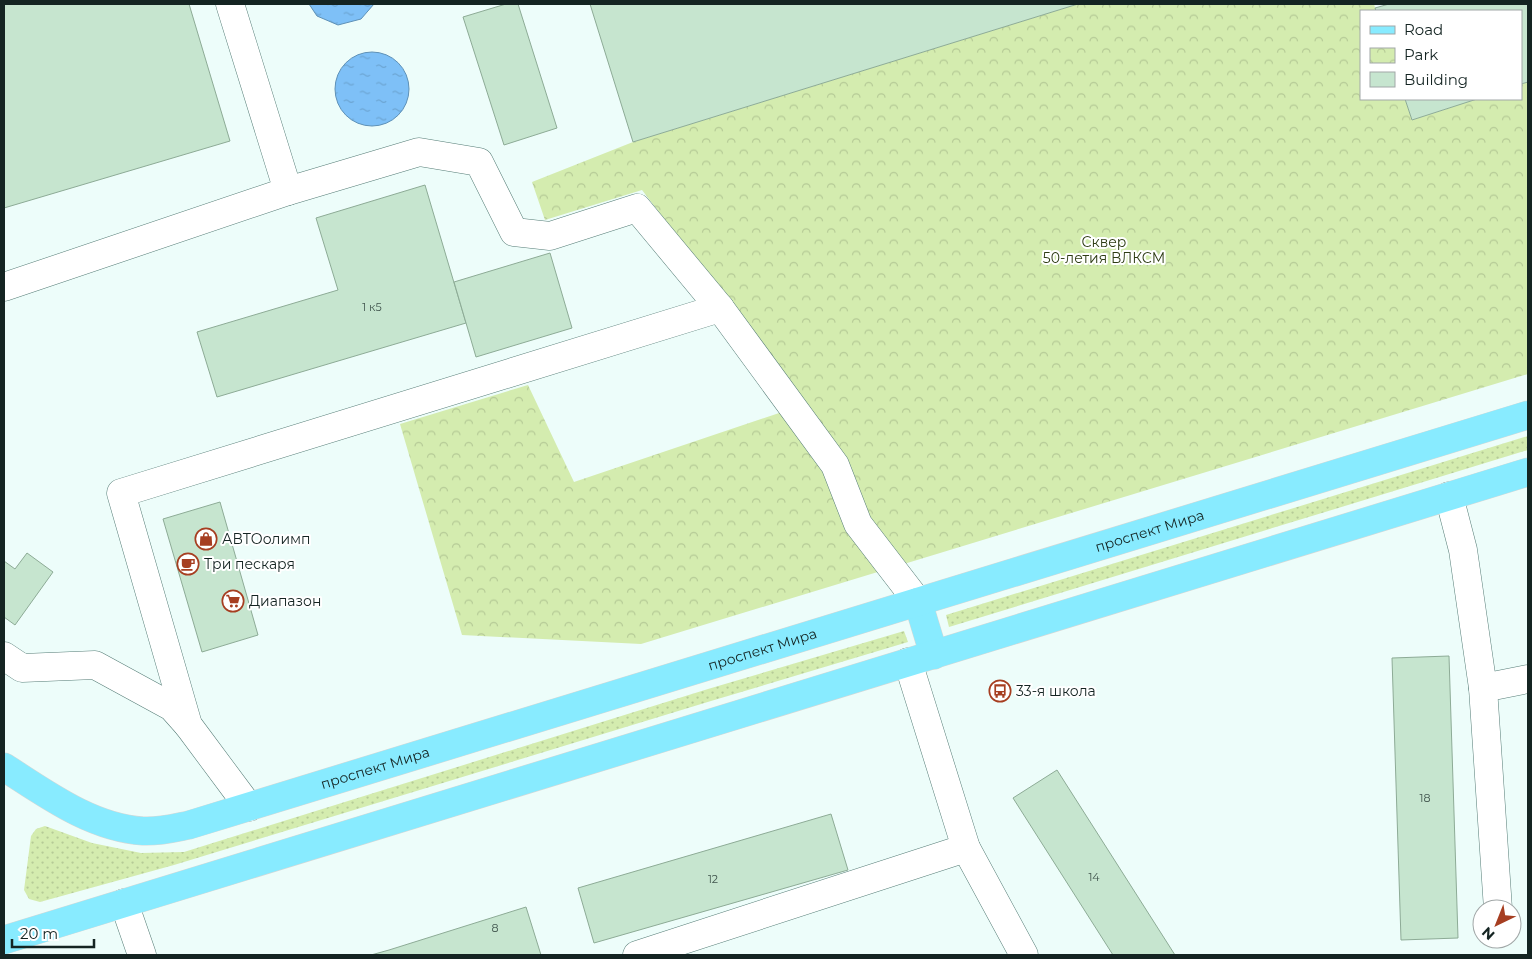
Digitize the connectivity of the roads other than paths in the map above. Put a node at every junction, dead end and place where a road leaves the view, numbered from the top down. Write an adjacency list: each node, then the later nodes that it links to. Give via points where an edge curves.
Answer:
1 (230, 4): 2 (lane)
2 (288, 191): 3 (lane); 4 (lane, via 419,152 479,162 514,232 550,236 637,208)
3 (4, 287)
4 (720, 308): 8 (lane, via 836,466 858,524); 14 (lane, via 121,493)
5 (1528, 415): 8 (main road, проспект Мира)
6 (1528, 472): 7 (main road)
7 (1449, 496): 9 (main road); 13 (lane, via 1463,550)
8 (918, 602): 9 (main road); 16 (main road, проспект Мира)
9 (934, 655): 11 (main road)
10 (4, 656): 14 (lane, via 22,668 95,665 172,707)
11 (908, 662): 17 (lane); 19 (main road)
12 (1528, 679): 13 (lane)
13 (1483, 688): 18 (lane)
14 (188, 725): 16 (lane)
15 (4, 767): 16 (main road, проспект Мира, via 80,813 126,829 164,830)
16 (249, 807)
17 (966, 848): 22 (lane); 23 (lane)
18 (1497, 899)
19 (124, 903): 20 (main road); 21 (lane)
20 (4, 940)
21 (142, 955)
22 (637, 955)
23 (1024, 955)

